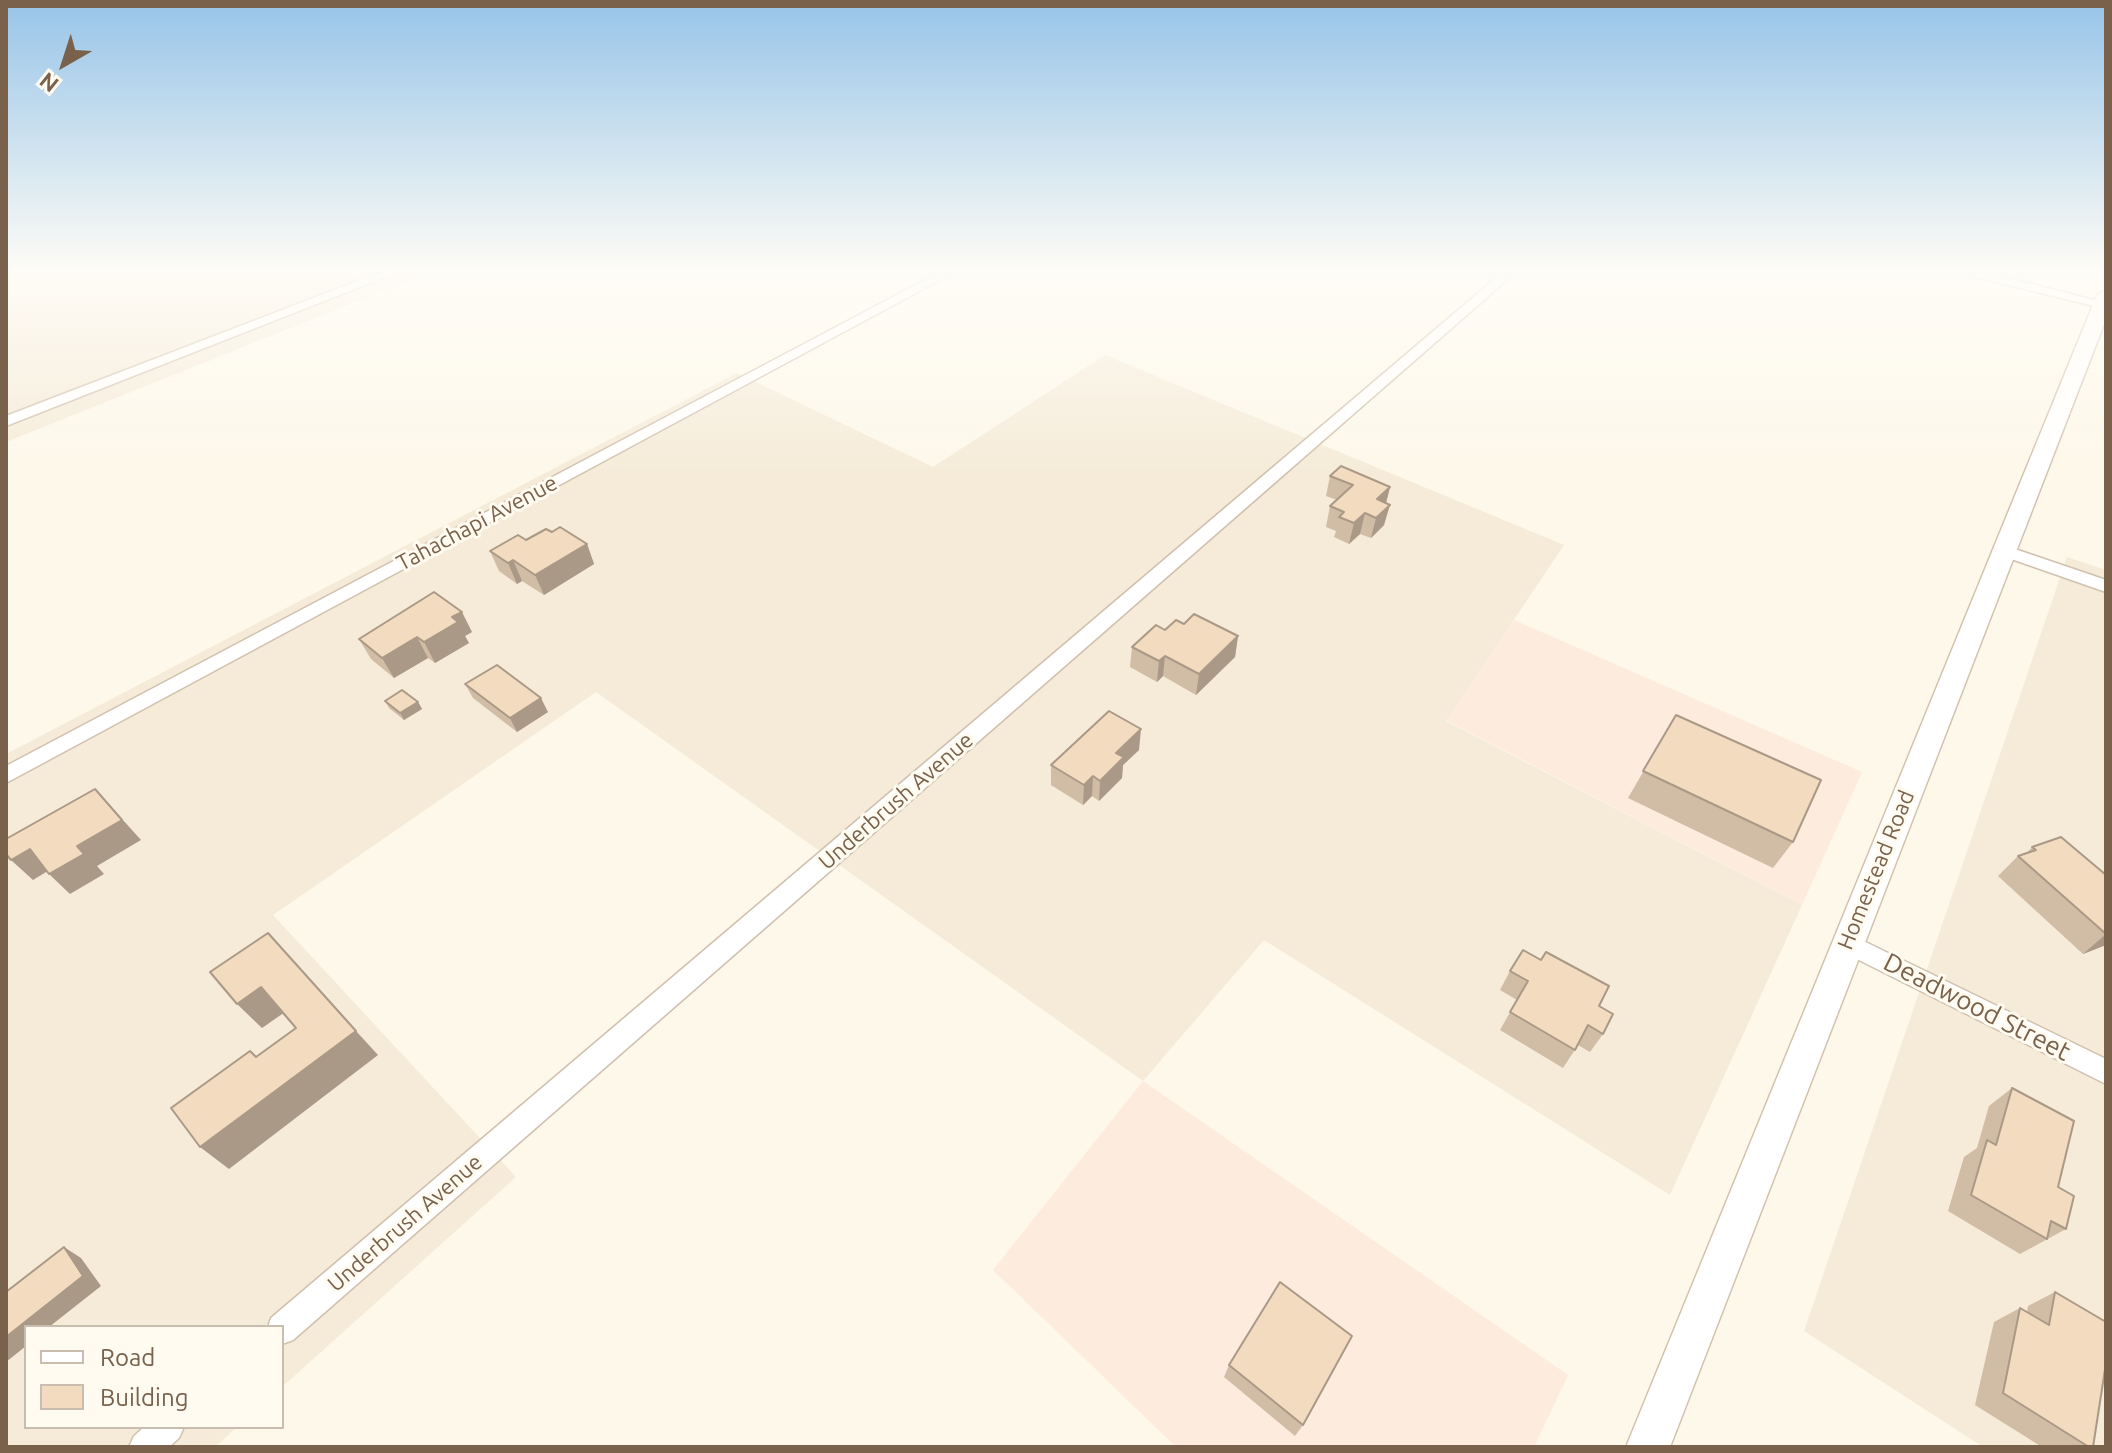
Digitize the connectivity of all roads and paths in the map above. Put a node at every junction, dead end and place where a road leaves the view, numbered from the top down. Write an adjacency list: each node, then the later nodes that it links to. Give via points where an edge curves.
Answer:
1 (216, 340): 5 (street)
2 (822, 340): 8 (street, Tahachapi Avenue)
3 (1431, 340): 11 (street, Underbrush Avenue)
4 (2088, 340): 6 (main road, Homestead Road)
5 (6, 421)
6 (2003, 550): 7 (street); 9 (main road, Homestead Road)
7 (2106, 586)
8 (6, 775)
9 (1847, 943): 10 (street, Deadwood Street); 14 (main road, Homestead Road)
10 (2106, 1072)
11 (284, 1327)
12 (166, 1429): 13 (street)
13 (145, 1447)
14 (1648, 1447)

